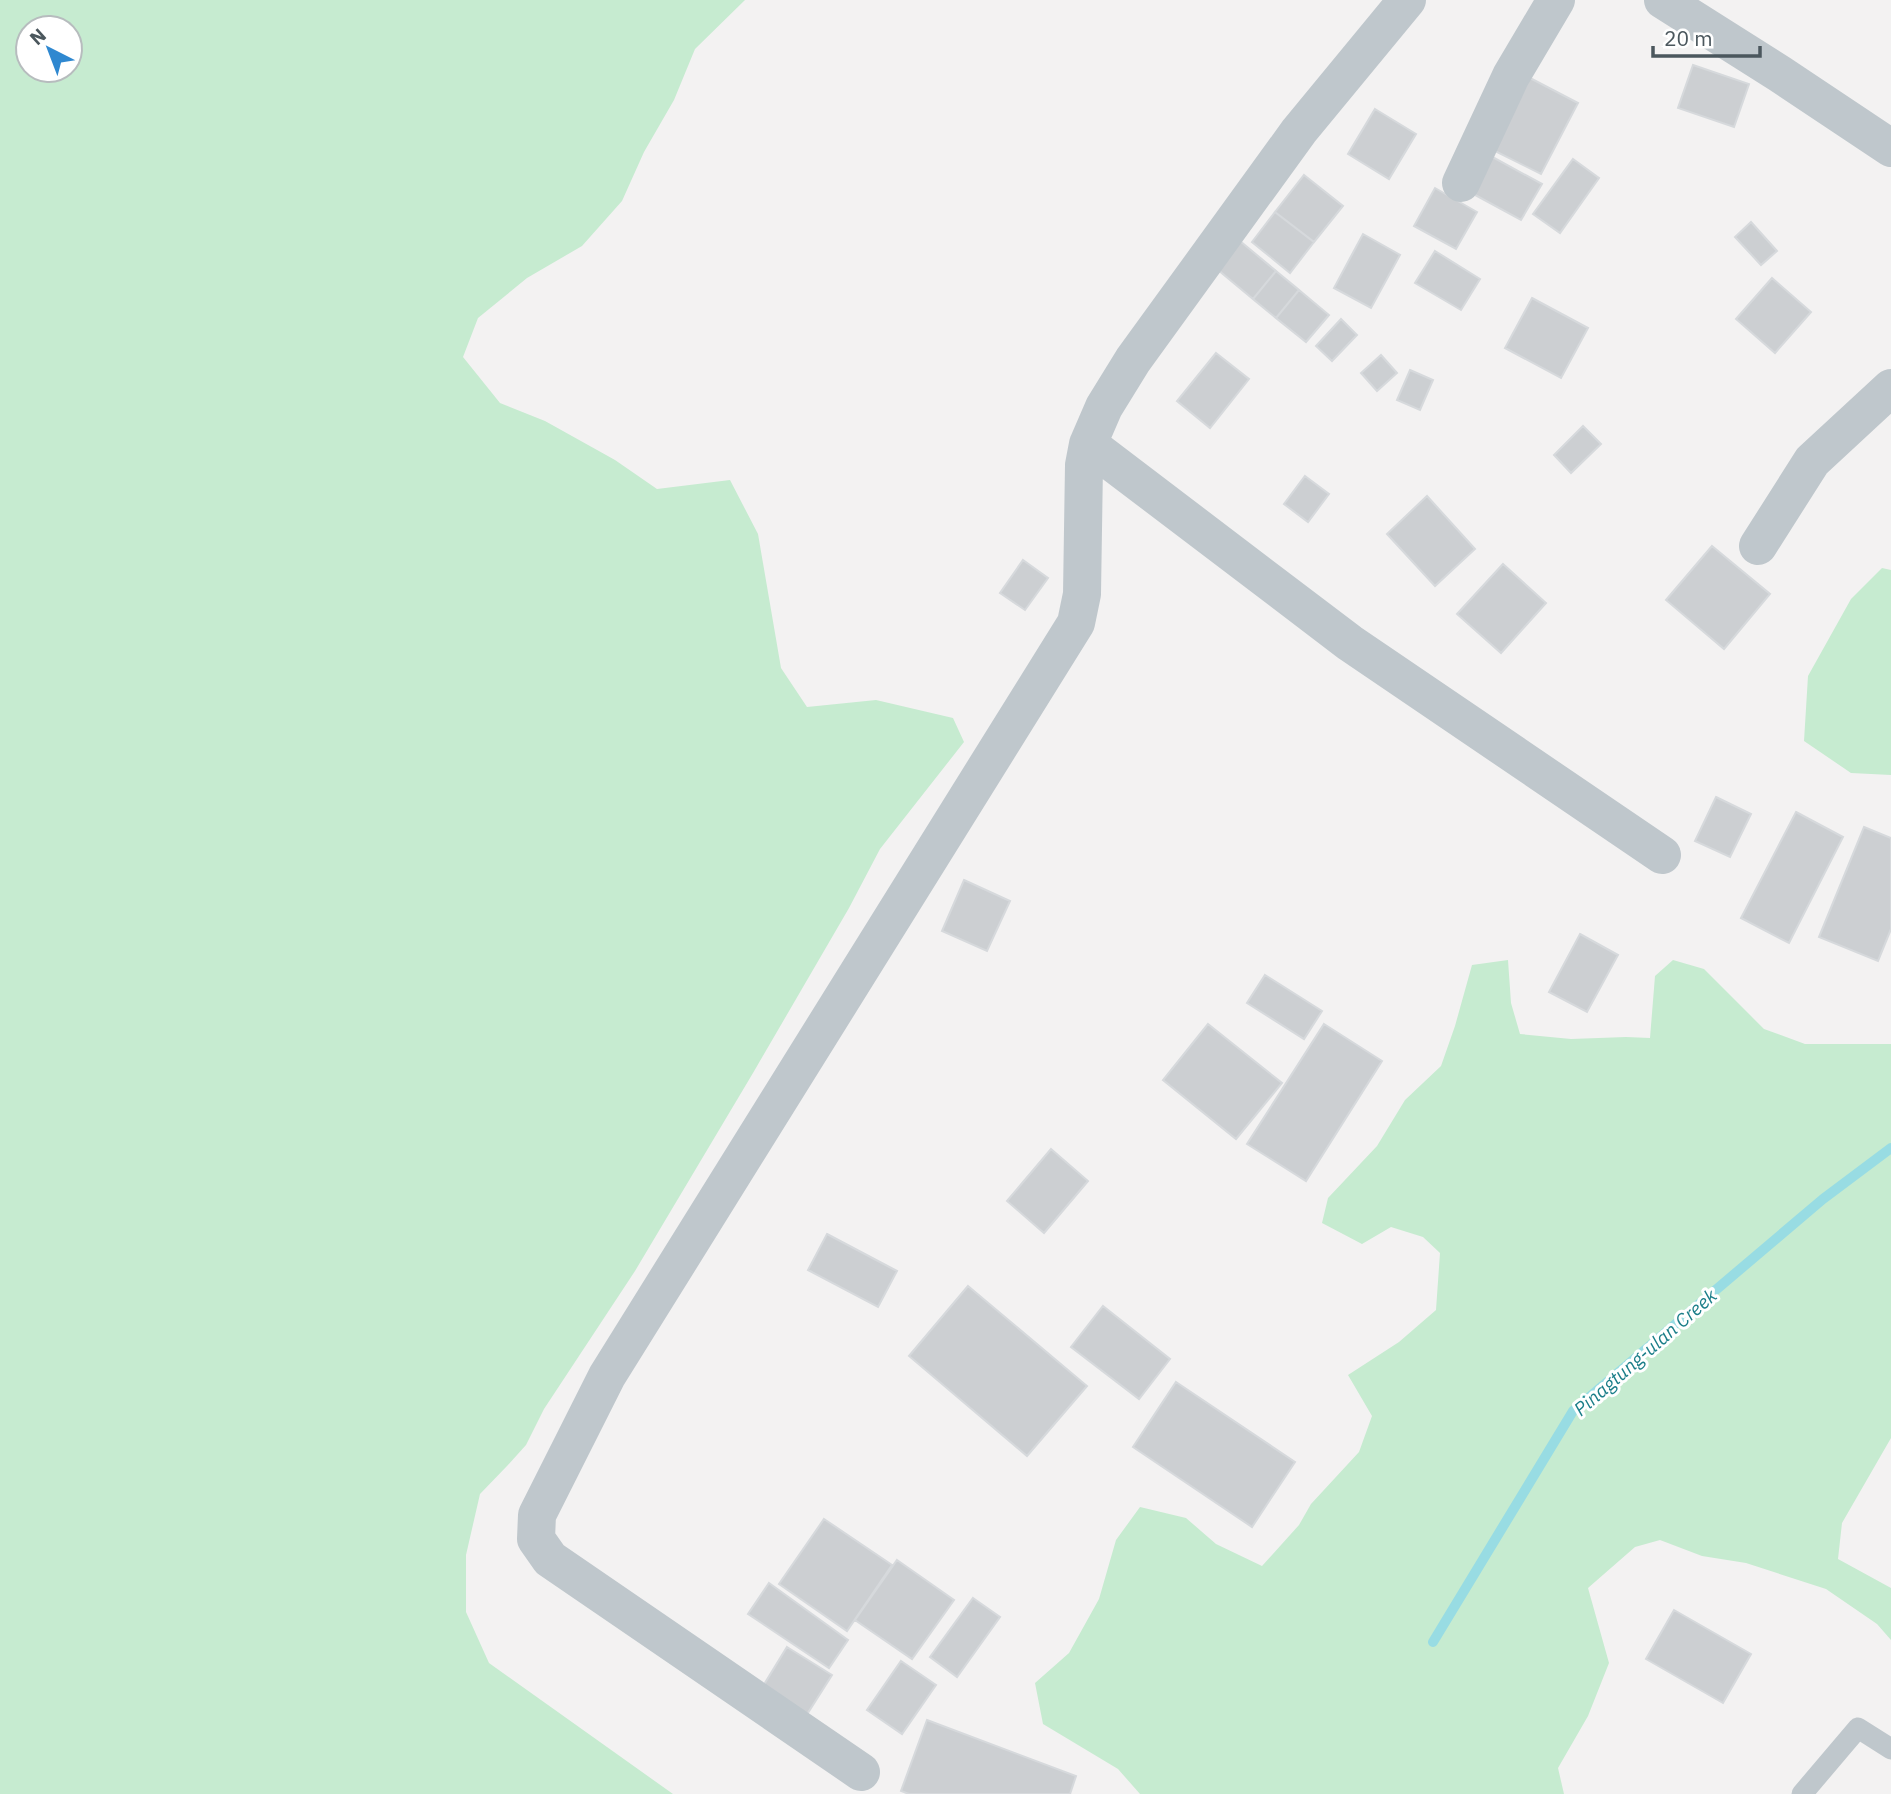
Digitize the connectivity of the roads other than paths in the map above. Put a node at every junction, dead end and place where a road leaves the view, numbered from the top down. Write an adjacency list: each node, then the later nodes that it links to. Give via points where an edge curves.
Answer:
1 (1407, 0): 7 (street, via 1299,131 1133,360)
2 (1556, 0): 5 (street, via 1511,76)
3 (1663, 0): 4 (street)
4 (1891, 148)
5 (1461, 183)
6 (1891, 388): 8 (street, via 1812,461)
7 (1088, 444): 9 (street, via 1350,643); 11 (street, via 1082,594 1076,623 607,1376 537,1514 536,1539 550,1559)
8 (1758, 546)
9 (1662, 855)
10 (1891, 1749): 12 (lane, via 1858,1728)
11 (861, 1772)
12 (1802, 1794)

